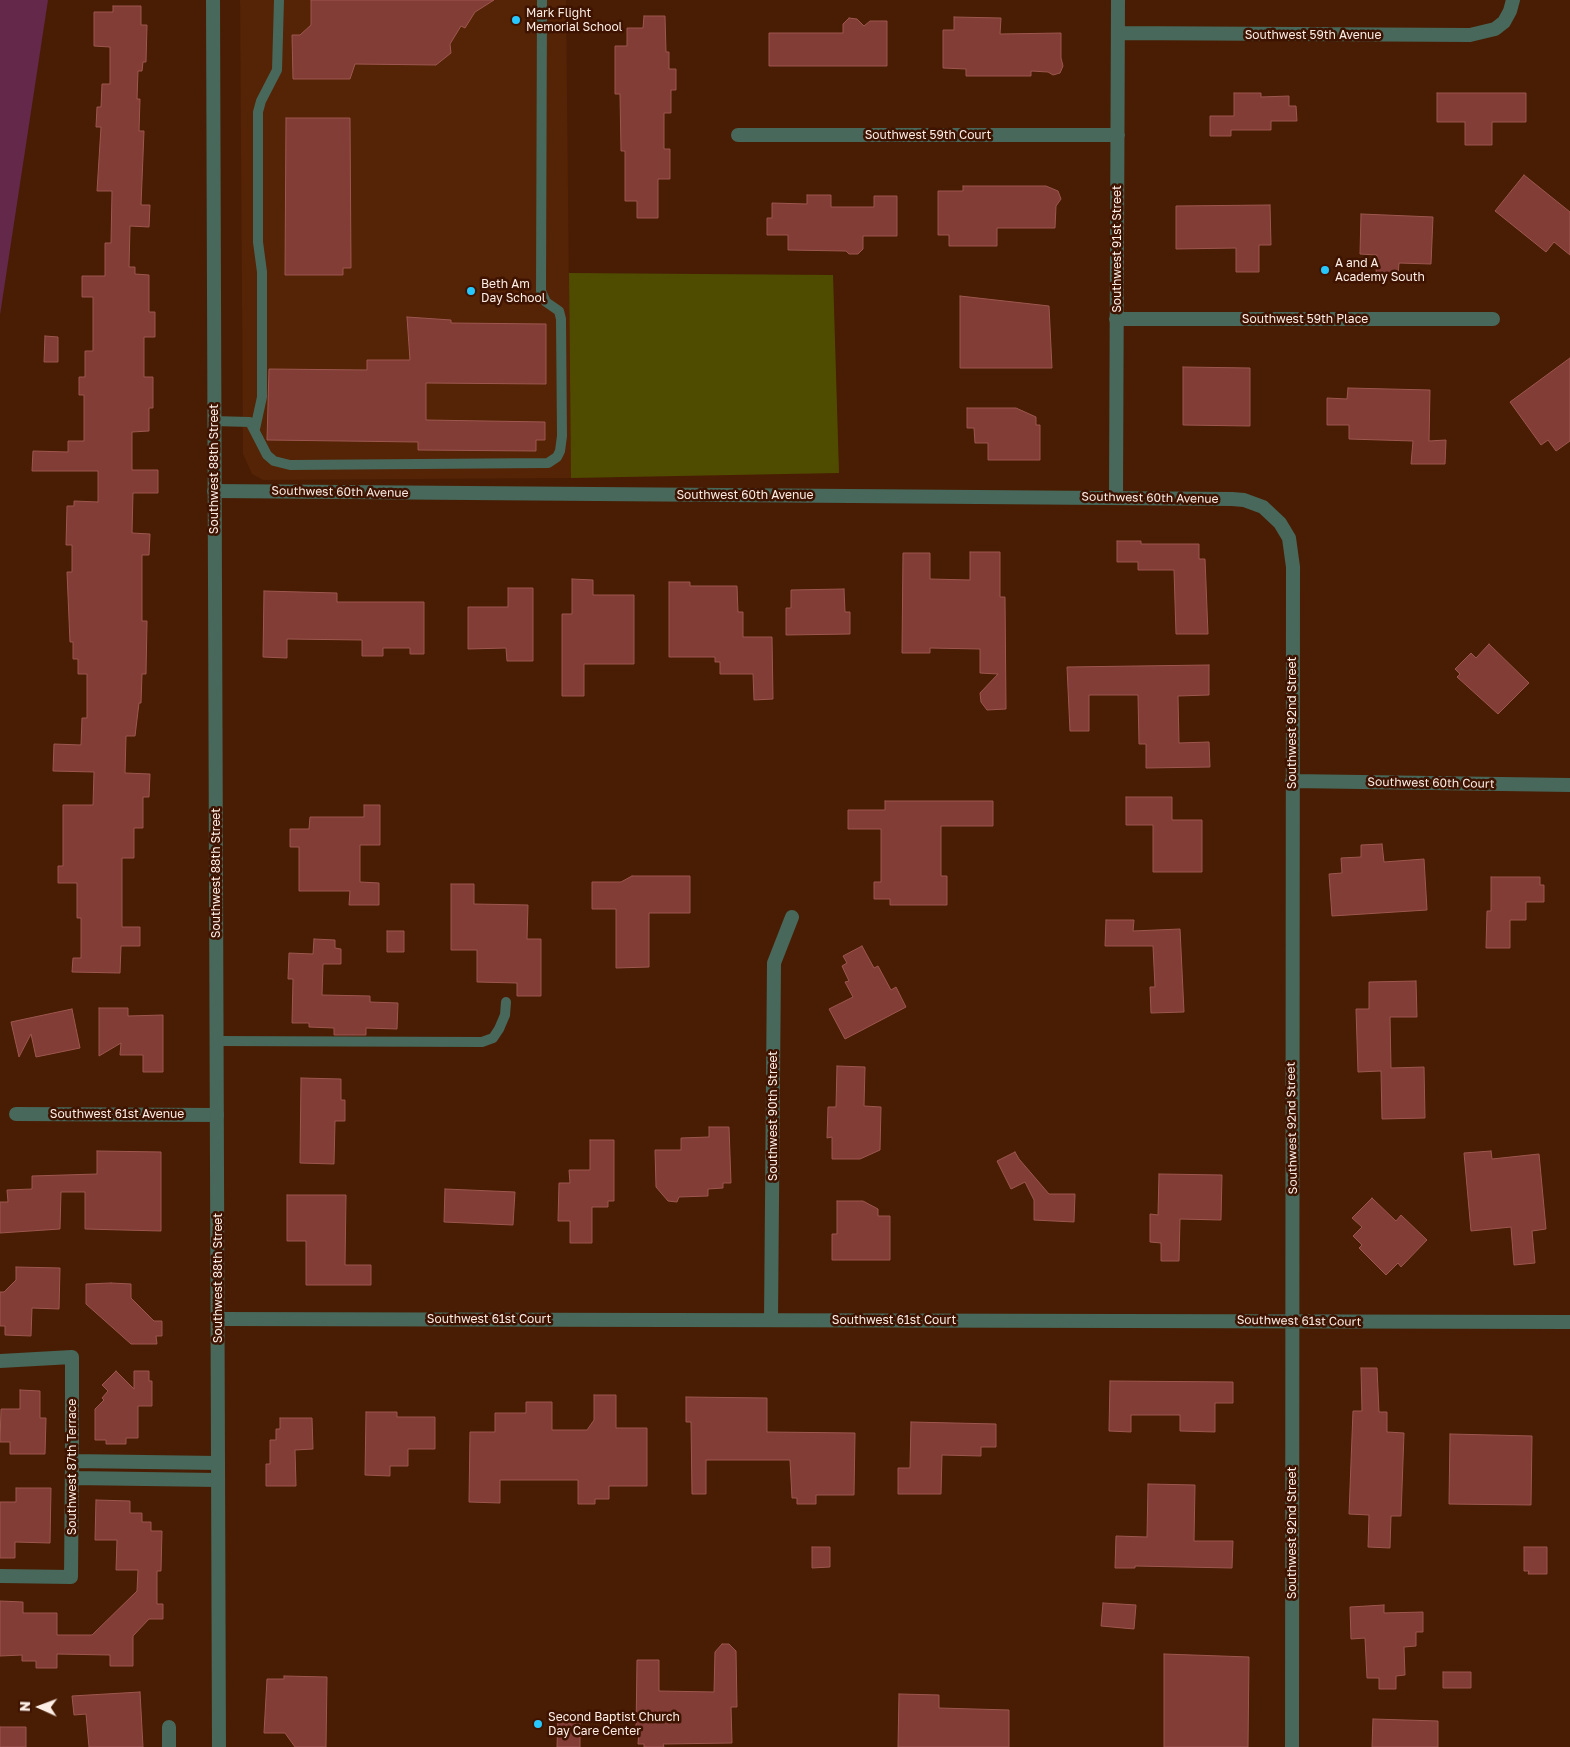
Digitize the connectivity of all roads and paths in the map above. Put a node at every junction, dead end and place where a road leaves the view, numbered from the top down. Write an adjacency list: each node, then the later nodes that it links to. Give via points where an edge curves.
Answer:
1 (213, 0): 11 (street, Southwest 88th Street)
2 (279, 0): 12 (lane, via 277,70 258,112 262,397)
3 (542, 0): 12 (lane, via 541,291 546,302 559,311 561,319 562,436 557,457 548,463 290,465 274,461 267,455)
4 (1118, 0): 6 (street, Southwest 91st Street)
5 (1513, 0): 6 (street, Southwest 59th Avenue, via 1504,22 1495,29 1483,34 1460,36)
6 (1119, 34): 8 (street, Southwest 91st Street)
7 (738, 135): 8 (street, Southwest 59th Court)
8 (1118, 135): 9 (street, Southwest 91st Street)
9 (1116, 319): 10 (street, Southwest 59th Place); 14 (street, Southwest 91st Street)
10 (1493, 319)
11 (213, 421): 12 (lane, via 250,422); 13 (street, Southwest 88th Street)
12 (256, 429)
13 (214, 491): 14 (street, Southwest 60th Avenue); 20 (street, Southwest 88th Street)
14 (1116, 498): 15 (street, Southwest 60th Avenue, via 1244,500)
15 (1272, 514): 16 (street, Southwest 92nd Street, via 1289,538 1292,551)
16 (1292, 781): 17 (street, Southwest 60th Court); 25 (street, Southwest 92nd Street)
17 (1570, 785)
18 (792, 917): 24 (street, Southwest 90th Street, via 774,964)
19 (506, 1002): 20 (lane, via 499,1029 493,1038 482,1042)
20 (217, 1041): 22 (street, Southwest 88th Street)
21 (16, 1114): 22 (street, Southwest 61st Avenue)
22 (217, 1115): 23 (street, Southwest 88th Street)
23 (219, 1319): 24 (street, Southwest 61st Court); 29 (street, Southwest 88th Street)
24 (771, 1320): 25 (street, Southwest 61st Court)
25 (1293, 1321): 26 (street, Southwest 61st Court); 36 (street, Southwest 92nd Street)
26 (1570, 1322)
27 (0, 1361): 28 (street, Southwest 87th Terrace, via 72,1357)
28 (72, 1461): 29 (street); 30 (street, Southwest 87th Terrace)
29 (218, 1463): 31 (street, Southwest 88th Street)
30 (72, 1478): 31 (street); 32 (street, Southwest 87th Terrace, via 71,1577)
31 (218, 1480): 35 (street, Southwest 88th Street)
32 (0, 1576)
33 (169, 1727): 34 (street)
34 (169, 1747)
35 (219, 1747)
36 (1292, 1747)

